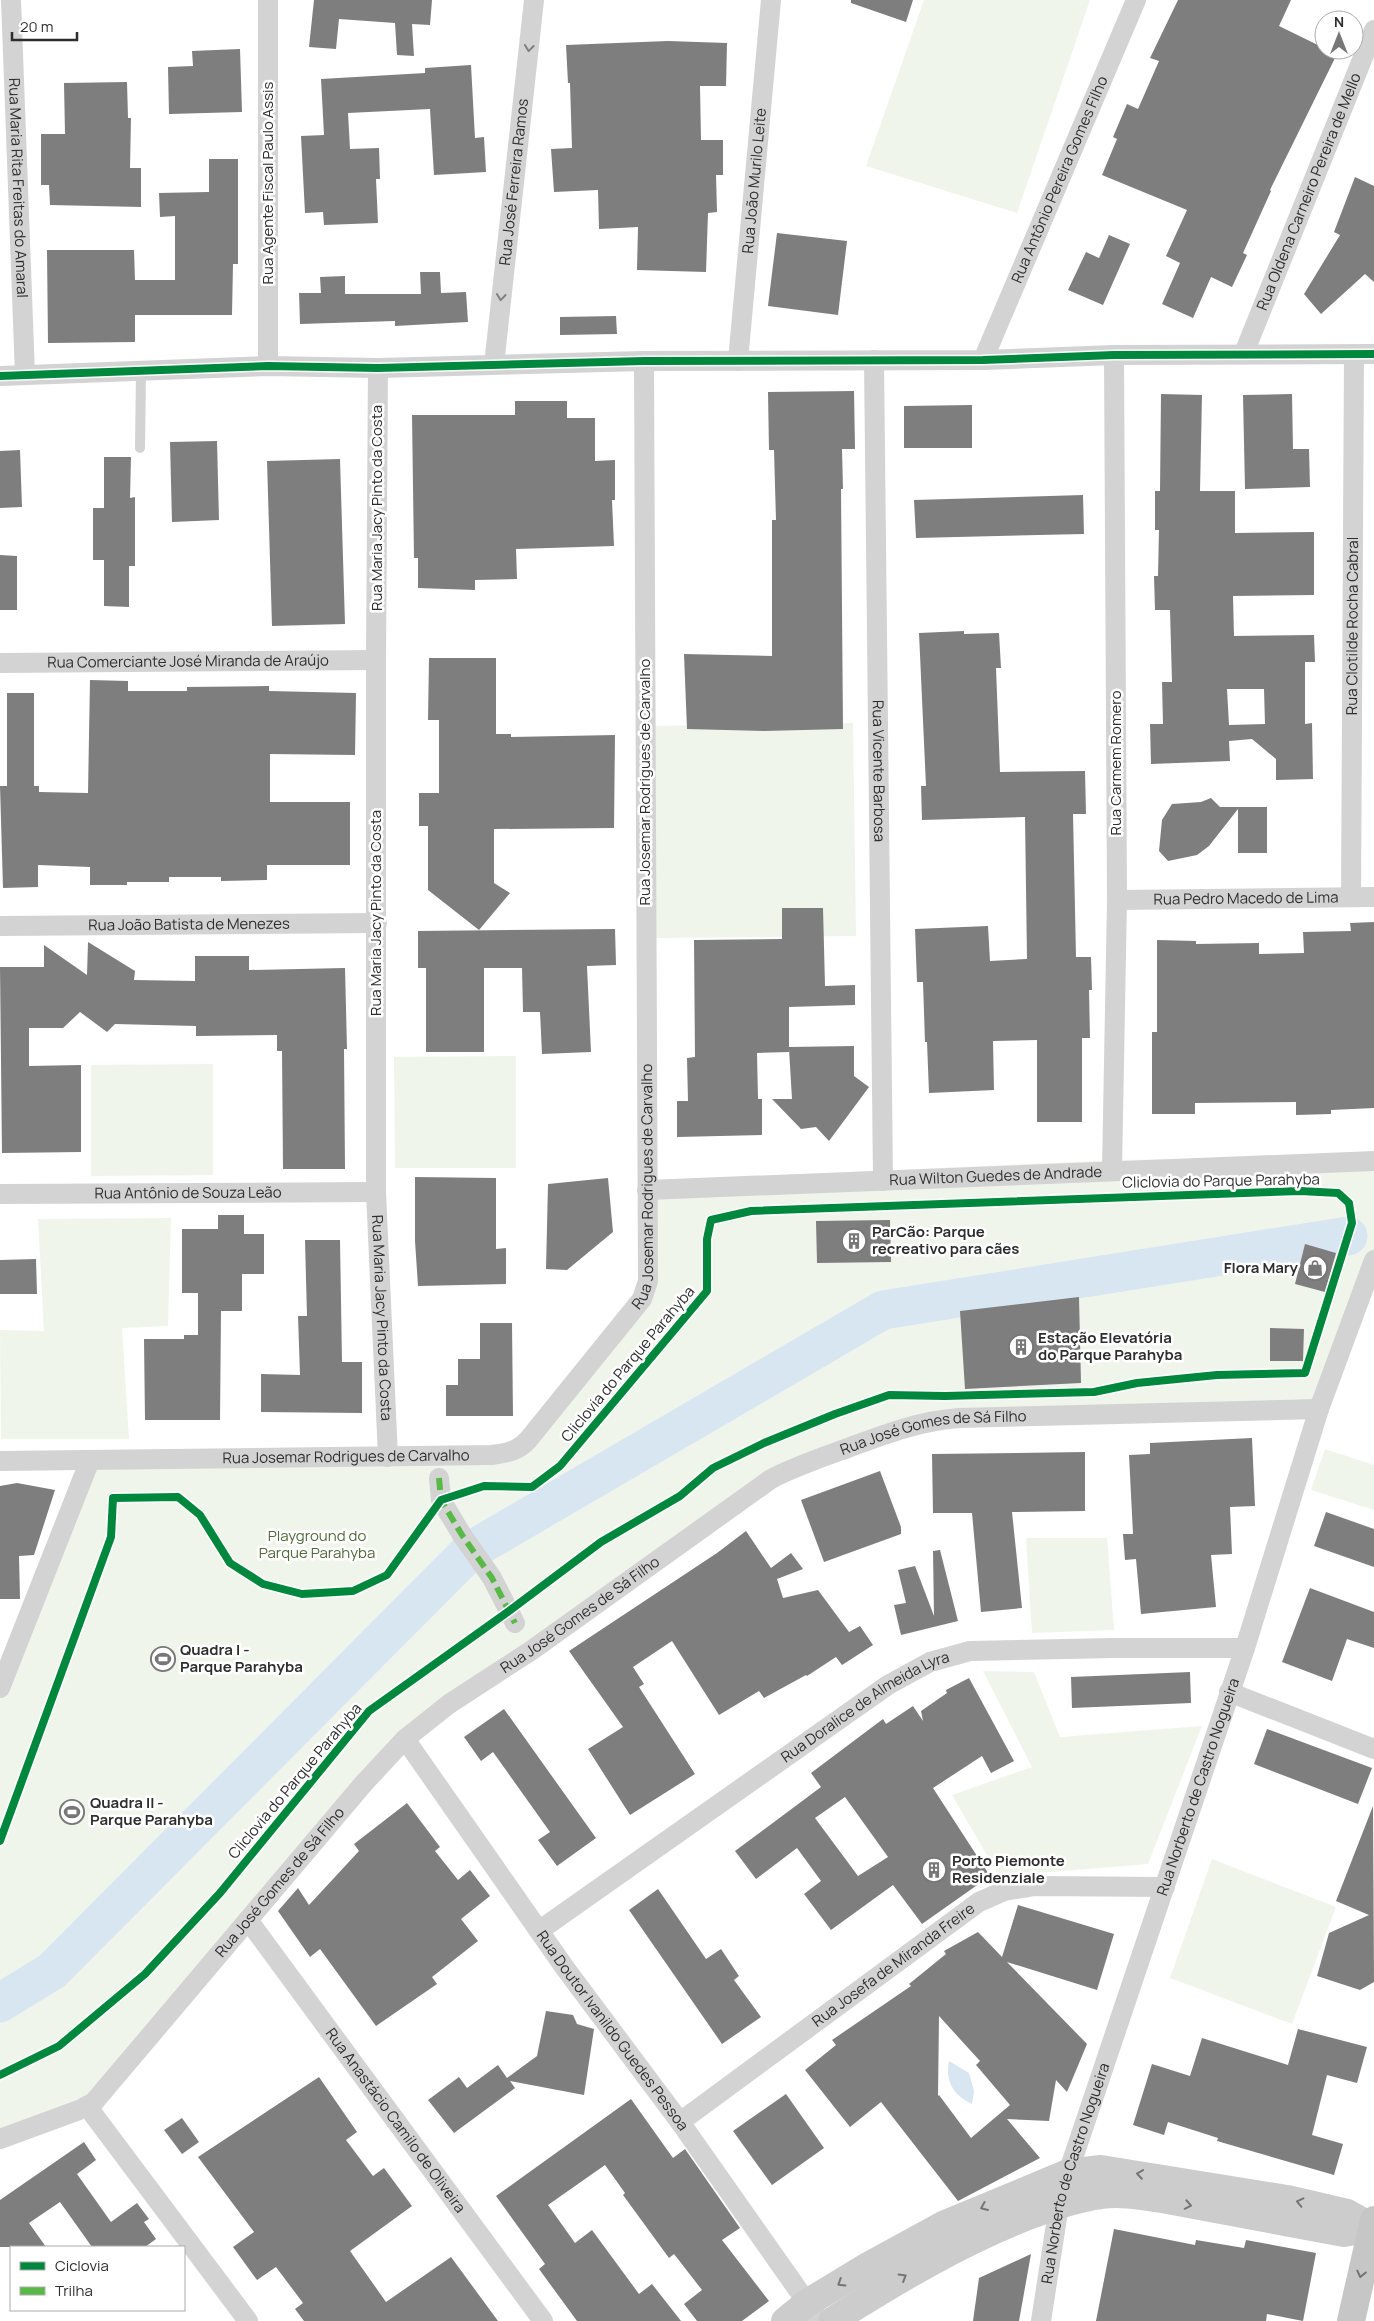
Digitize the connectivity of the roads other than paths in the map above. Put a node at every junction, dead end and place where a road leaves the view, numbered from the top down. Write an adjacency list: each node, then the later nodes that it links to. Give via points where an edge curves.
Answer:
1 (11, 0): 19 (street, Rua Maria Rita Freitas do Amaral)
2 (268, 0): 16 (street, Rua Agente Fiscal Paulo Assis)
3 (534, 0): 15 (street, Rua José Ferreira Ramos, one-way to 15)
4 (771, 0): 14 (street, Rua João Murilo Leite)
5 (1136, 0): 12 (street, Rua Antônio Pereira Gomes Filho)
6 (1374, 30): 7 (street, Rua Oldena Carneiro Pereira de Mello)
7 (1244, 353): 8 (street); 10 (street)
8 (1354, 354): 9 (street); 25 (street, Rua Clotilde Rocha Cabral)
9 (1374, 354)
10 (1114, 355): 12 (street); 26 (street, Rua Carmem Romero)
11 (874, 360): 12 (street); 14 (street); 31 (street, Rua Vicente Barbosa)
12 (983, 360)
13 (644, 361): 14 (street); 15 (street); 32 (street, Rua Josemar Rodrigues de Carvalho)
14 (738, 361)
15 (494, 365): 17 (street)
16 (268, 366): 17 (street); 18 (street)
17 (378, 368): 22 (street, Rua Maria Jacy Pinto da Costa)
18 (141, 371): 19 (street); 21 (lane)
19 (25, 375): 20 (street)
20 (0, 376)
21 (140, 448)
22 (376, 660): 23 (street, Rua Comerciante José Miranda de Araújo); 27 (street, Rua Maria Jacy Pinto da Costa)
23 (0, 663)
24 (1374, 896): 25 (street, Rua Pedro Macedo de Lima)
25 (1351, 897): 26 (street, Rua Pedro Macedo de Lima)
26 (1117, 900): 30 (street, Rua Carmem Romero)
27 (377, 923): 28 (street, Rua João Batista de Menezes); 33 (street, Rua Maria Jacy Pinto da Costa)
28 (0, 926)
29 (1374, 1161): 30 (street, Rua Wilton Guedes de Andrade)
30 (1112, 1171): 31 (street, Rua Wilton Guedes de Andrade)
31 (883, 1181): 32 (street, Rua Wilton Guedes de Andrade)
32 (647, 1190): 37 (street, Rua Josemar Rodrigues de Carvalho, via 648,1281 642,1299 528,1440 516,1450 492,1455)
33 (376, 1192): 34 (street, Rua Antônio de Souza Leão); 37 (street, Rua Maria Jacy Pinto da Costa)
34 (0, 1194)
35 (1374, 1260): 36 (street, Rua Norberto de Castro Nogueira)
36 (1319, 1409): 42 (street, Rua Norberto de Castro Nogueira); 45 (street, Rua José Gomes de Sá Filho, via 959,1418 912,1425 798,1466 771,1479 532,1650 449,1704)
37 (388, 1457): 38 (street, Rua Josemar Rodrigues de Carvalho)
38 (90, 1460): 39 (street, Rua Josemar Rodrigues de Carvalho); 43 (street)
39 (0, 1461)
40 (439, 1478): 41 (street, via 441,1500 492,1578)
41 (515, 1623)
42 (1245, 1648): 44 (street, Rua Norberto de Castro Nogueira); 49 (street, Rua Doralice de Almeida Lyra, via 970,1652 930,1662 888,1685)
43 (0, 1688)
44 (1229, 1692): 46 (street); 47 (street, Rua Norberto de Castro Nogueira)
45 (405, 1739): 48 (street, Rua José Gomes de Sá Filho); 49 (street, Rua Doutor Ivanildo Guedes Pessoa)
46 (1374, 1749)
47 (1165, 1886): 51 (street, Rua Josefa de Miranda Freire, via 1035,1886 1004,1891 979,1902); 53 (street, Rua Norberto de Castro Nogueira)
48 (248, 1920): 50 (street, Rua José Gomes de Sá Filho, via 94,2102); 58 (street, Rua Anastácio Camilo de Oliveira)
49 (540, 1930): 51 (street, Rua Doutor Ivanildo Guedes Pessoa)
50 (87, 2106): 52 (street, Rua José Gomes de Sá Filho); 57 (street)
51 (680, 2122): 56 (street, Rua Doutor Ivanildo Guedes Pessoa)
52 (0, 2139)
53 (1068, 2173): 54 (street, Rua Norberto de Castro Nogueira); 55 (street, one-way to 53, via 1347,2213 1288,2199 1101,2169); 56 (street, one-way to 56, via 943,2225 868,2266)
54 (1059, 2205): 55 (street, one-way to 55, via 1102,2195 1136,2195 1344,2233); 60 (street, one-way to 54, via 954,2249); 61 (street, Rua Norberto de Castro Nogueira)
55 (1373, 2225): 62 (main road, one-way to 62)
56 (814, 2312): 59 (street)
57 (248, 2321)
58 (543, 2321)
59 (785, 2321)
60 (832, 2321)
61 (1041, 2321)
62 (1351, 2321)

